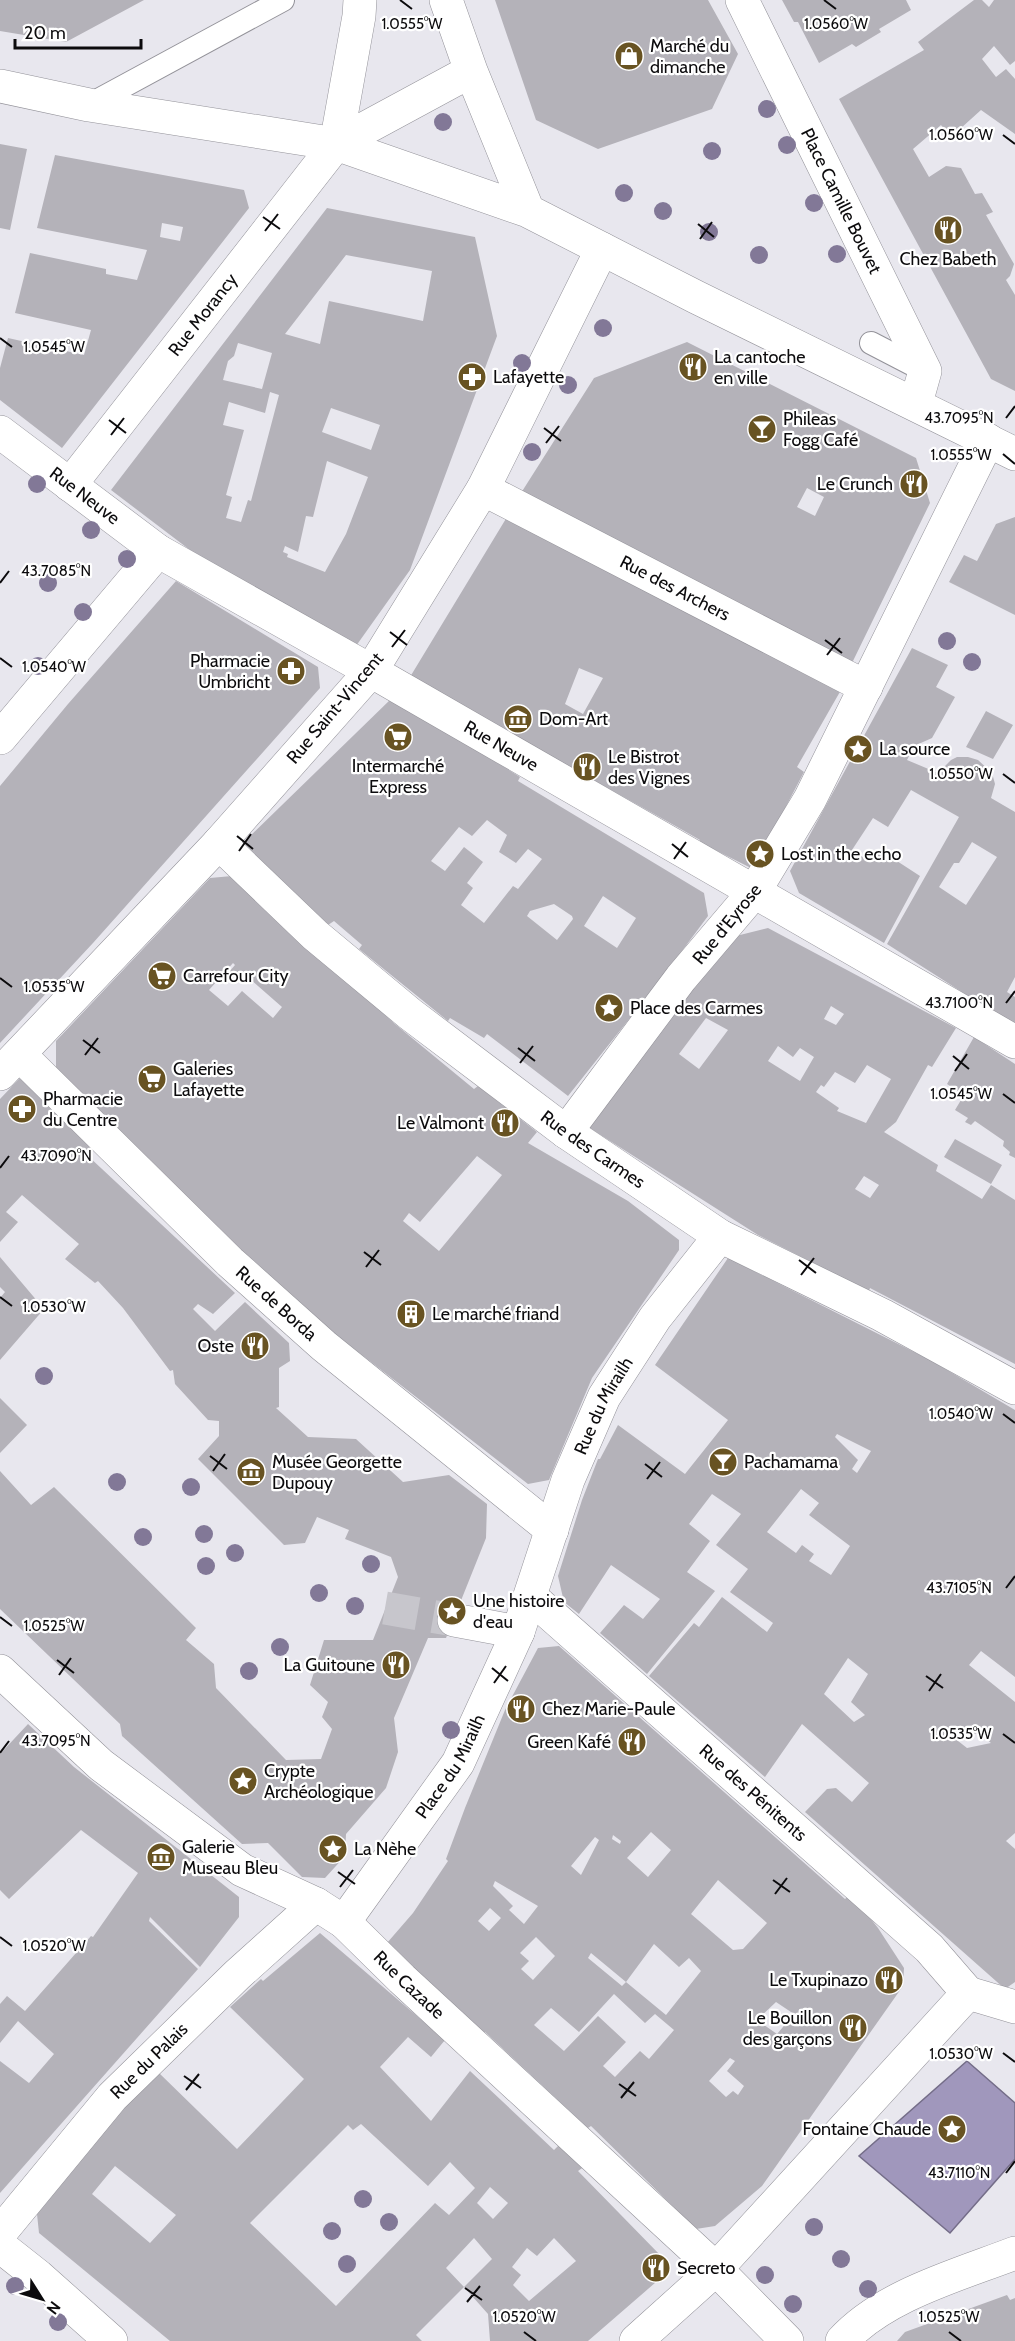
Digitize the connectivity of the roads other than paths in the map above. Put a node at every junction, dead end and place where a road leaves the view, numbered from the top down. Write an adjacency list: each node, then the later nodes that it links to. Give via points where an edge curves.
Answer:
1 (283, 0): 7 (lane)
2 (360, 0): 8 (street)
3 (446, 0): 5 (street)
4 (742, 0): 12 (street, Place Camille Bouvet)
5 (471, 70): 8 (street); 9 (street)
6 (0, 86): 7 (street)
7 (89, 105): 8 (street)
8 (336, 144): 9 (street); 16 (street, Rue Morancy)
9 (528, 211): 10 (street)
10 (602, 249): 13 (street); 17 (street, Rue Saint-Vincent)
11 (871, 343): 12 (lane)
12 (925, 371): 13 (street)
13 (916, 403): 15 (street)
14 (0, 432): 16 (street, Rue Neuve)
15 (1001, 447): 20 (street, Rue d'Eyrose)
16 (70, 485): 18 (street, Rue Neuve)
17 (483, 489): 19 (street, Rue Saint-Vincent); 20 (street, Rue des Archers)
18 (158, 551): 19 (street, Rue Neuve); 21 (street)
19 (371, 671): 22 (street, Rue Saint-Vincent); 23 (street, Rue Neuve)
20 (866, 687): 23 (street, Rue d'Eyrose, via 810,799)
21 (0, 738)
22 (219, 843): 25 (street, Rue Saint-Vincent); 26 (street, Rue des Carmes, via 315,935 410,1014)
23 (754, 892): 24 (street, Rue Neuve); 26 (street, Rue d'Eyrose, via 681,978)
24 (1015, 1042)
25 (10, 1064): 29 (street, Rue de Borda, via 324,1346)
26 (566, 1132): 27 (street, Rue des Carmes)
27 (720, 1236): 28 (street, Rue des Carmes, via 882,1315); 29 (street, Rue du Mirailh, via 655,1318 604,1397 568,1480)
28 (1015, 1388)
29 (552, 1530): 30 (street, Rue du Mirailh)
30 (531, 1598): 32 (street, Place du Mirailh); 36 (street, Rue des Pénitents, via 928,1948)
31 (454, 1620): 32 (street)
32 (518, 1632): 35 (street, Place du Mirailh, via 458,1763)
33 (0, 1671): 34 (street, Rue Cazade, via 101,1765 242,1870)
34 (316, 1904): 35 (street, Rue Cazade); 38 (street, Rue du Palais, via 112,2097)
35 (344, 1922): 41 (street, Rue Cazade)
36 (968, 1993): 37 (street); 41 (street)
37 (1015, 2007)
38 (0, 2233)
39 (0, 2246): 42 (street)
40 (1015, 2253): 45 (street, via 904,2296 854,2328)
41 (716, 2270): 43 (street); 44 (street, Rue Cazade)
42 (111, 2341)
43 (636, 2341)
44 (786, 2341)
45 (842, 2341)

